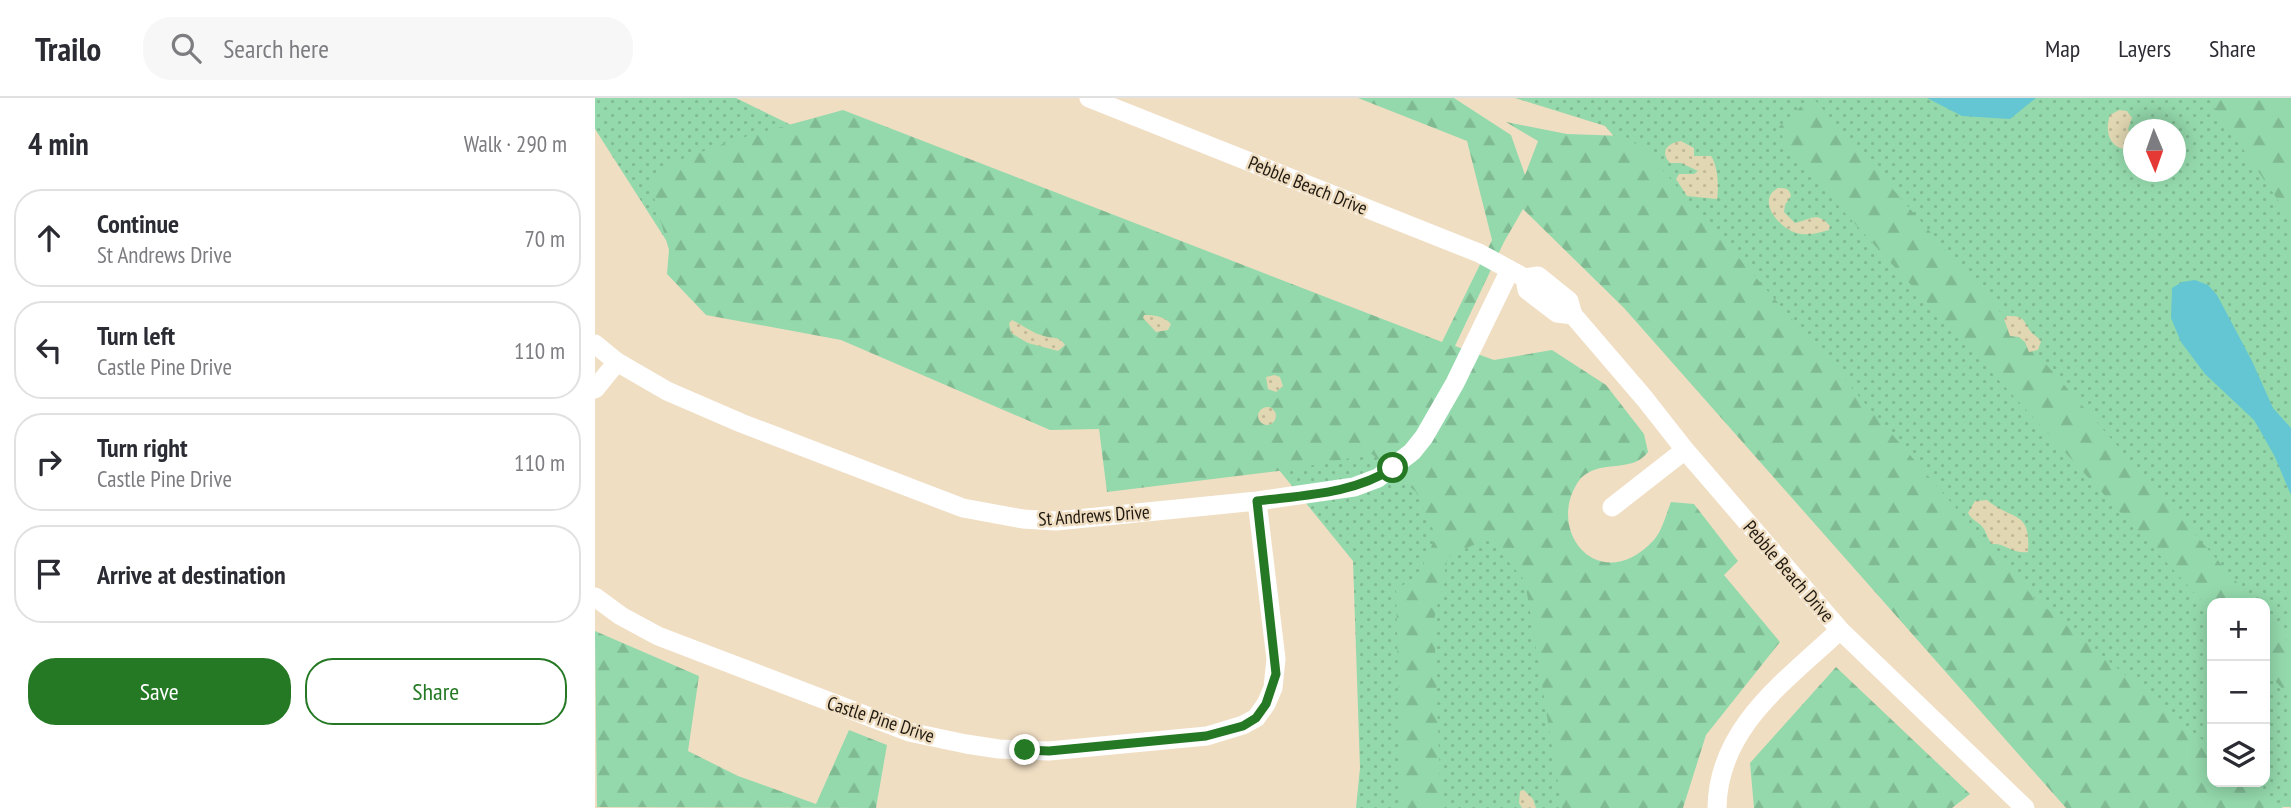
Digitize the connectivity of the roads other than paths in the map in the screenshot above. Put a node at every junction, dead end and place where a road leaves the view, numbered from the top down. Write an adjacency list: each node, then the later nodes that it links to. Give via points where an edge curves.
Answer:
1 (1089, 98): 2 (street, Pebble Beach Drive, via 1479,253)
2 (1518, 274): 6 (street, Pebble Beach Drive, via 1527,290 1557,313 1573,316); 7 (street, St Andrews Drive, via 1412,452 1378,478 1354,487)
3 (596, 348): 4 (street, St Andrews Drive)
4 (617, 362): 5 (street); 7 (street, St Andrews Drive, via 667,391 741,424 963,509 1056,521)
5 (595, 389)
6 (1685, 450): 8 (street); 10 (street, Pebble Beach Drive)
7 (1257, 501): 9 (street, Castle Pine Drive, via 1276,659 1273,688 1256,718 1206,736 1049,751 999,749 920,735 657,636)
8 (1612, 507)
9 (595, 597)
10 (1840, 630): 11 (street, Pebble Beach Drive); 12 (street, via 1769,696 1741,729 1721,770)
11 (2021, 807)
12 (1717, 808)

